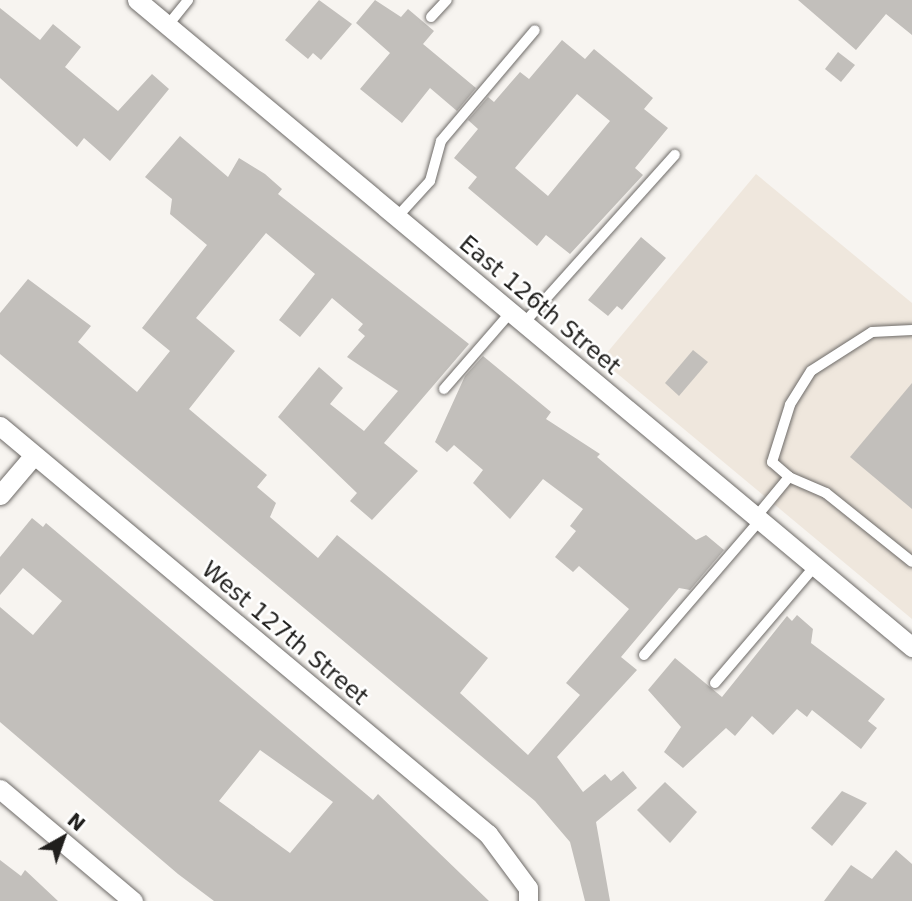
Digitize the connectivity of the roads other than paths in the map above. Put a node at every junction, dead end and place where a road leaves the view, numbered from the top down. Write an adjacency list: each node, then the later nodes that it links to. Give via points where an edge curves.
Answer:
1 (137, 0): 5 (street, East 126th Street)
2 (188, 0): 5 (lane)
3 (447, 0): 4 (lane)
4 (431, 17)
5 (167, 25): 8 (street, East 126th Street)
6 (535, 30): 8 (lane, via 441,141 430,181)
7 (675, 155): 9 (lane)
8 (397, 217): 9 (street, East 126th Street)
9 (517, 317): 11 (lane); 16 (street, East 126th Street)
10 (912, 330): 14 (lane, via 872,332 811,371 776,441 772,462)
11 (444, 389)
12 (0, 426): 13 (street, West 127th Street)
13 (34, 455): 15 (street); 23 (street, West 127th Street, via 488,834)
14 (789, 477): 16 (lane); 17 (lane, via 826,493)
15 (0, 495)
16 (758, 519): 18 (street, East 126th Street); 20 (lane)
17 (912, 562)
18 (815, 566): 19 (street, East 126th Street); 21 (lane)
19 (912, 647)
20 (644, 655)
21 (715, 683)
22 (0, 789): 24 (street)
23 (528, 894)
24 (133, 901)

